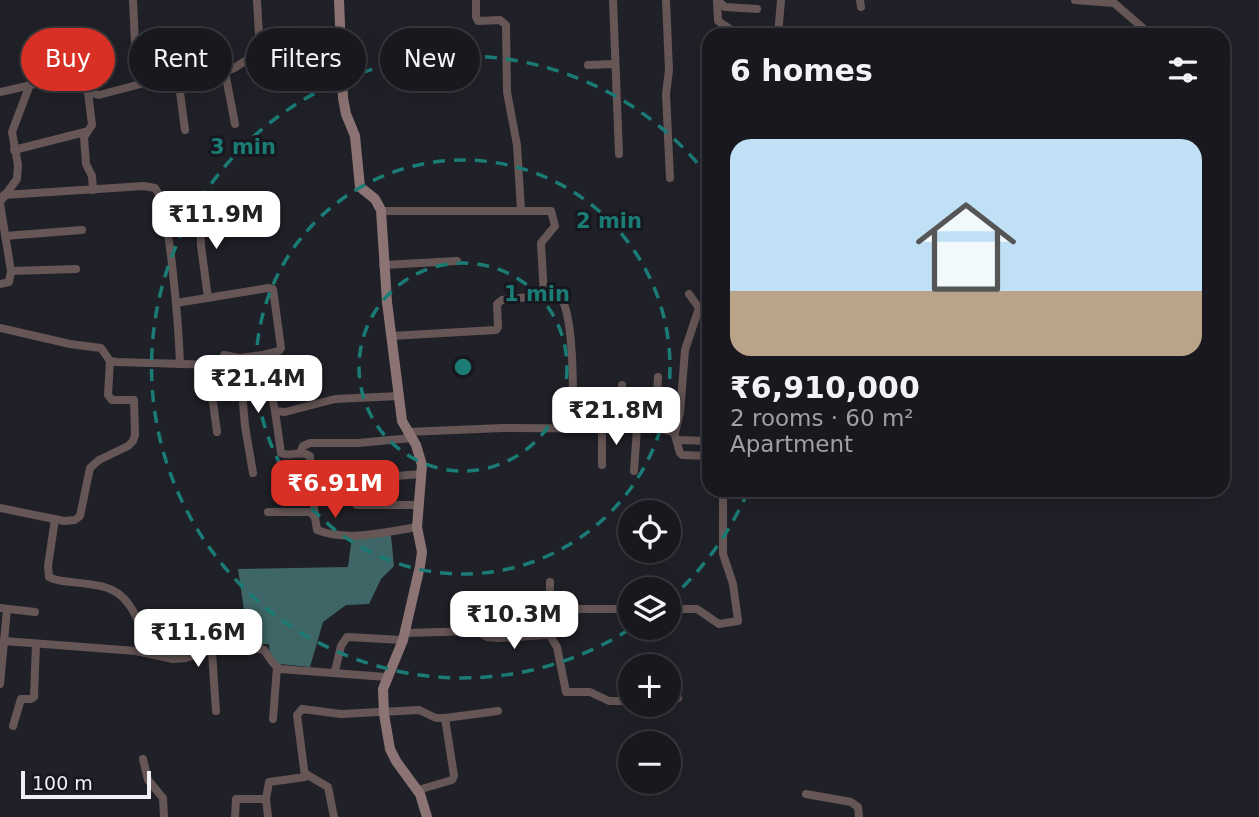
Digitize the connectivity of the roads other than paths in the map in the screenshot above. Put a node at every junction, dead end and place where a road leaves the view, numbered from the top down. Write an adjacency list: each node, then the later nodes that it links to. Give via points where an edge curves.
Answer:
1 (134, 0): 11 (street)
2 (257, 0): 12 (street)
3 (339, 0): 13 (street)
4 (476, 0): 36 (street, via 478,21 500,20 506,25 507,92 517,145)
5 (613, 0): 17 (street)
6 (666, 0): 32 (street)
7 (717, 0): 10 (street, via 725,7); 14 (street, via 718,21)
8 (780, 0): 15 (street)
9 (1075, 0): 16 (street, via 1114,3)
10 (757, 9)
11 (135, 28)
12 (259, 28)
13 (334, 28)
14 (728, 28)
15 (778, 28)
16 (1143, 28)
17 (615, 64): 18 (street); 31 (street)
18 (588, 65)
19 (129, 82): 26 (street, via 99,95)
20 (21, 89): 25 (street)
21 (28, 91): 30 (street, via 13,126)
22 (180, 91): 28 (street)
23 (229, 91): 27 (street)
24 (341, 91): 37 (street, via 355,136 359,181)
25 (0, 92)
26 (88, 92): 29 (street, via 92,125)
27 (235, 124)
28 (185, 131)
29 (85, 132): 30 (street); 33 (street)
30 (14, 150): 34 (street, via 17,179)
31 (620, 154)
32 (670, 178)
33 (93, 190): 34 (street); 38 (street, via 151,186 159,192)
34 (1, 200): 41 (street)
35 (200, 207): 38 (street); 39 (street, via 244,202); 49 (street)
36 (521, 210): 37 (street); 48 (street, via 546,209 552,214 555,226 541,243)
37 (381, 211): 43 (street)
38 (164, 212): 50 (street)
39 (251, 226)
40 (82, 230): 41 (street)
41 (5, 236): 45 (street)
42 (457, 261): 43 (street)
43 (383, 265): 52 (street)
44 (76, 270): 45 (street)
45 (11, 271): 46 (street, via 9,282)
46 (0, 284)
47 (689, 293): 69 (street, via 699,308 685,350)
48 (544, 296): 52 (street, via 498,302 496,330); 62 (street, via 560,296 567,310)
49 (208, 298): 50 (street); 53 (street, via 273,289 281,348)
50 (176, 303): 56 (street)
51 (0, 328): 55 (street, via 101,348)
52 (391, 335): 60 (street)
53 (263, 355): 54 (street); 61 (street)
54 (239, 358): 57 (street, via 224,355 220,364); 75 (street)
55 (110, 361): 56 (street); 84 (street, via 109,398 134,400 135,435 128,446 90,468 80,516 70,521)
56 (180, 364): 57 (street)
57 (208, 365): 67 (street)
58 (658, 377): 66 (street)
59 (622, 385): 64 (street)
60 (399, 396): 61 (street, via 335,399); 68 (street, via 402,421)
61 (275, 411): 71 (street, via 281,453)
62 (573, 428): 63 (street); 68 (street)
63 (602, 428): 64 (street); 73 (street)
64 (618, 428): 65 (street)
65 (637, 429): 66 (street); 74 (street)
66 (655, 429): 69 (street, via 669,429)
67 (217, 432)
68 (410, 435): 71 (street, via 371,443 310,443); 76 (street)
69 (676, 437): 70 (street); 72 (street, via 682,456)
70 (702, 439)
71 (300, 453): 83 (street, via 310,456)
72 (702, 456)
73 (602, 465)
74 (634, 471)
75 (253, 473)
76 (422, 474): 77 (street); 80 (street)
77 (358, 479)
78 (723, 497): 90 (street, via 723,554 738,621 719,624 702,611)
79 (357, 505): 80 (street)
80 (418, 505): 85 (street)
81 (0, 508): 84 (street)
82 (268, 512): 83 (street, via 305,511)
83 (315, 517): 85 (street, via 317,530 330,534)
84 (55, 519): 97 (street, via 49,577 99,585 128,600 146,636)
85 (416, 527): 93 (street, via 422,552)
86 (550, 582): 88 (street)
87 (3, 608): 91 (street); 94 (street)
88 (551, 609): 89 (street); 92 (street)
89 (618, 609)
90 (681, 609)
91 (35, 612)
92 (549, 634): 93 (street, via 498,638 477,631); 102 (street, via 566,692 590,692)
93 (404, 637): 99 (street, via 347,637); 100 (street)
94 (4, 641): 95 (street); 101 (street)
95 (36, 645): 97 (street); 108 (street, via 34,697 21,699)
96 (212, 652): 97 (street, via 173,659); 98 (street, via 260,649); 103 (street)
97 (145, 653)
98 (277, 667): 99 (street); 106 (street)
99 (335, 671): 100 (street)
100 (386, 677): 105 (street)
101 (0, 684)
102 (618, 701)
103 (216, 711)
104 (498, 711): 107 (street)
105 (384, 714): 107 (street, via 419,710); 110 (street, via 298,711); 111 (street, via 390,749)
106 (273, 719)
107 (445, 719): 111 (street, via 454,776 446,783)
108 (13, 726)
109 (143, 760): 114 (street, via 148,780 163,798)
110 (306, 774): 113 (street, via 303,779 269,782); 117 (street, via 328,787)
111 (418, 790): 118 (street)
112 (806, 794): 119 (street, via 851,802 858,807)
113 (267, 799): 115 (street, via 236,799); 116 (street)
114 (164, 817)
115 (236, 817)
116 (268, 817)
117 (334, 817)
118 (426, 817)
119 (859, 817)

